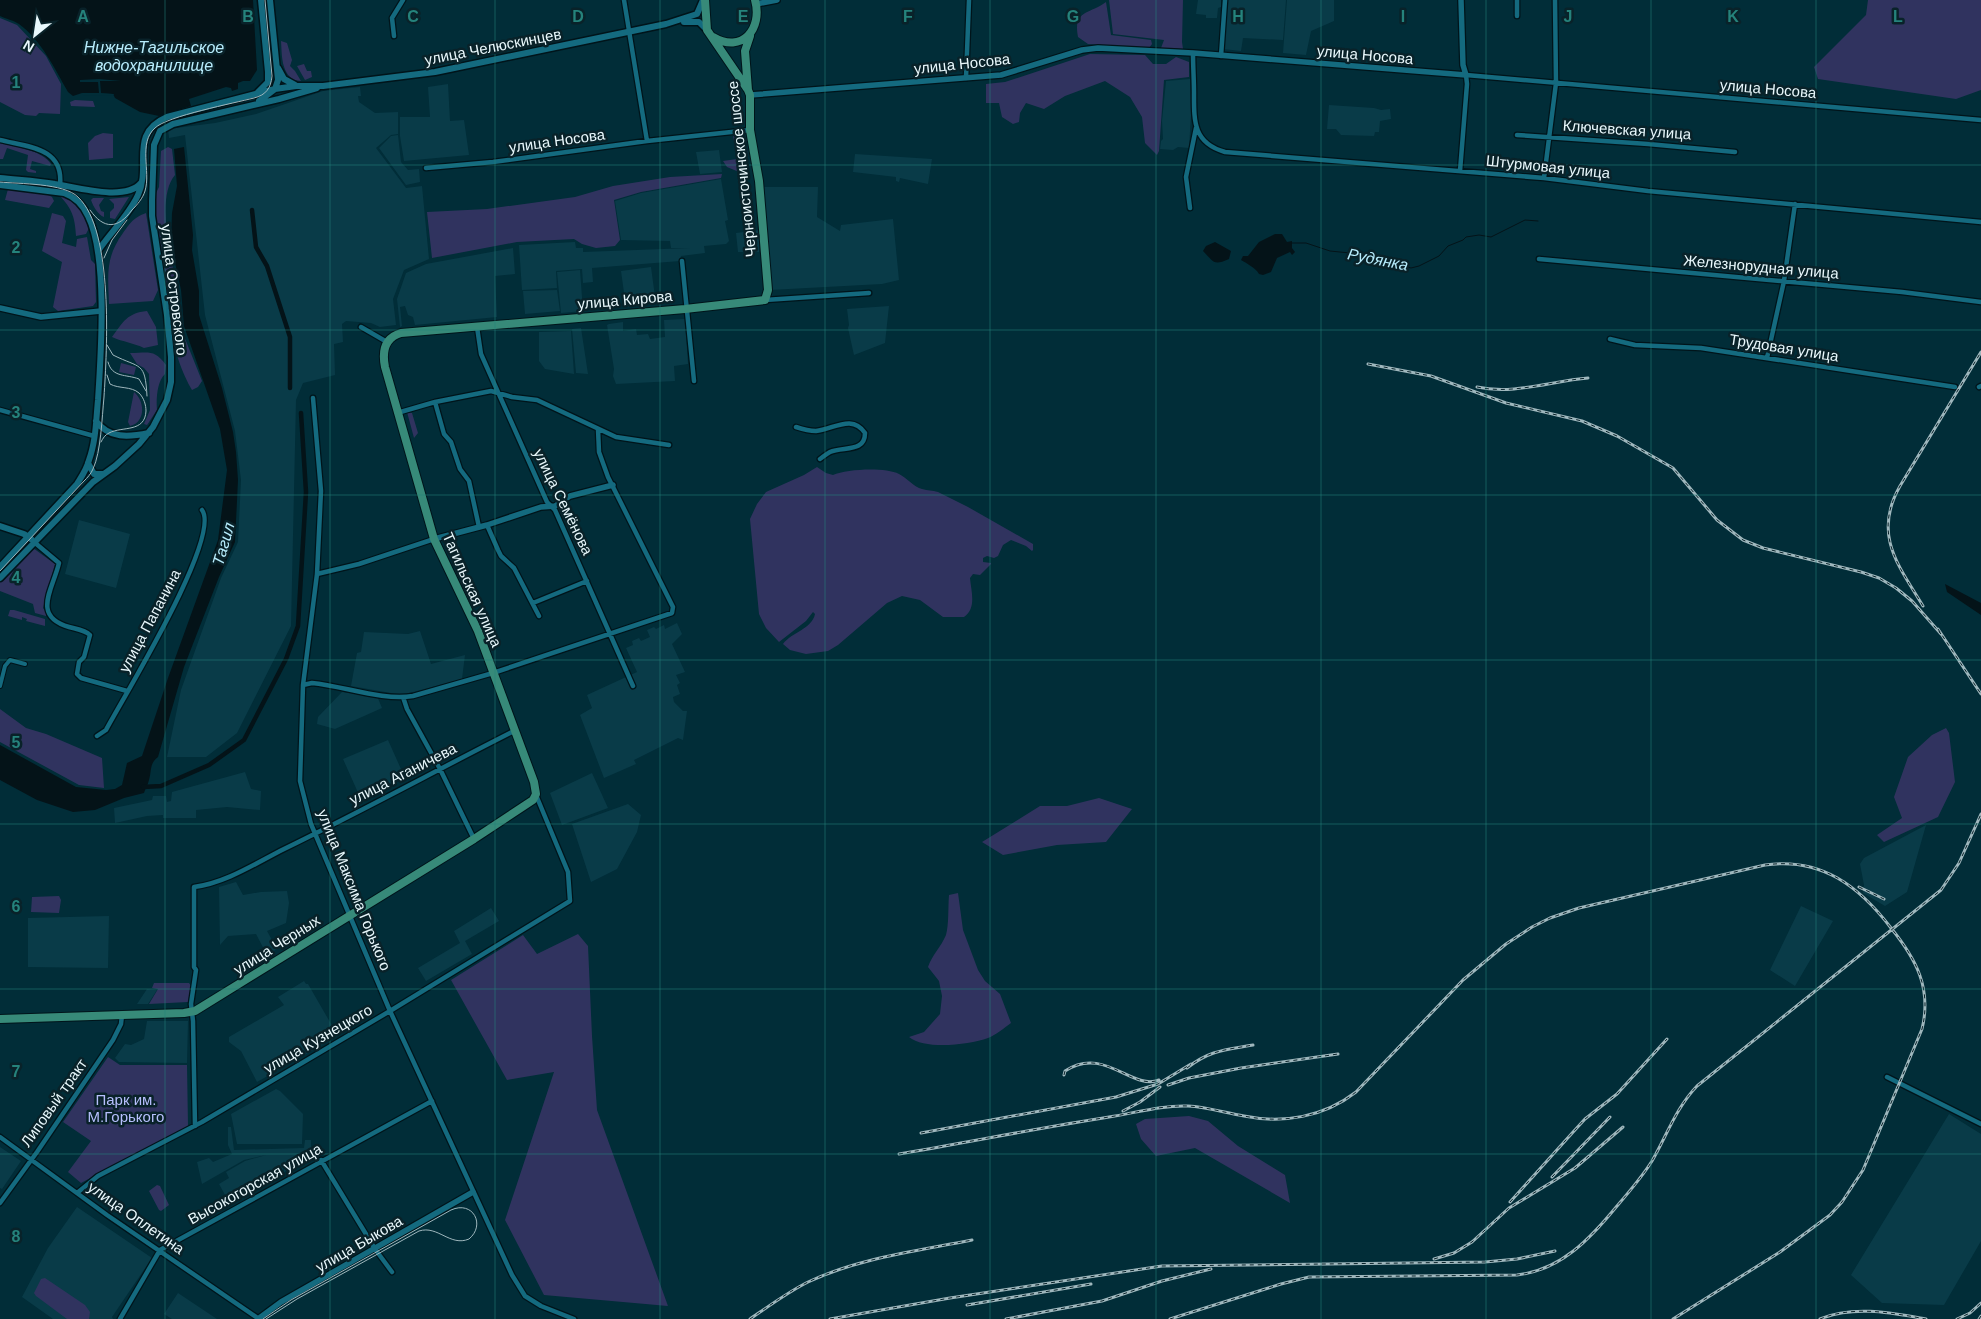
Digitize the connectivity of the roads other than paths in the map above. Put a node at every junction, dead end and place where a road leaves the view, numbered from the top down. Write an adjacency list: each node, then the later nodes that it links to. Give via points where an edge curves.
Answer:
1 (262, 0): 29 (main road, via 268,82)
2 (270, 0): 21 (main road)
3 (403, 0): 17 (street, via 392,18)
4 (624, 0): 15 (street)
5 (704, 0): 14 (main road, улица Челюскинцев, via 696,14); 16 (main road)
6 (777, 0): 12 (street)
7 (969, 0): 23 (street)
8 (1224, 0): 20 (street)
9 (1460, 0): 22 (street)
10 (1517, 0): 13 (street)
11 (1555, 0): 24 (street)
12 (756, 2): 18 (main road, Черноисточинское шоссе, via 756,22)
13 (1517, 16)
14 (666, 24): 15 (main road, улица Челюскинцев); 16 (main road, улица Челюскинцев, via 699,22)
15 (630, 32): 26 (main road, улица Челюскинцев, via 435,72); 37 (street)
16 (709, 33): 18 (main road, via 721,42 731,43); 28 (main road)
17 (394, 36)
18 (750, 36): 28 (main road, Черноисточинское шоссе, via 745,51)
19 (1193, 53): 20 (street, улица Носова); 23 (street, улица Носова, via 1089,49 1014,72); 32 (street)
20 (1221, 56): 22 (street, улица Носова)
21 (277, 66): 25 (main road, via 284,79); 27 (main road)
22 (1466, 75): 24 (street, улица Носова); 41 (street)
23 (966, 78): 28 (street, улица Носова)
24 (1556, 83): 31 (street, улица Носова); 35 (street)
25 (296, 86): 26 (main road, улица Челюскинцев); 27 (main road, улица Челюскинцев)
26 (323, 86): 30 (main road, улица Челюскинцев)
27 (275, 89): 29 (main road, улица Челюскинцев); 30 (main road)
28 (749, 93): 33 (main road, Черноисточинское шоссе)
29 (254, 94): 44 (main road, улица Челюскинцев, via 160,120 149,128 143,142)
30 (254, 104): 38 (main road, улица Челюскинцев, via 173,124 160,131)
31 (1981, 120)
32 (1196, 127): 41 (street, Штурмовая улица, via 1205,142 1226,152); 48 (street, via 1186,177)
33 (750, 130): 37 (street, улица Носова); 55 (main road, Черноисточинское шоссе, via 763,218 768,290)
34 (1517, 135): 35 (street, Ключевская улица)
35 (1550, 137): 39 (street, Ключевская улица); 43 (street)
36 (0, 140): 46 (street, via 50,155 58,169)
37 (647, 141): 40 (street, улица Носова)
38 (154, 145): 75 (main road, улица Островского, via 152,216 167,315 171,382 164,407)
39 (1735, 152)
40 (426, 168)
41 (1460, 171): 43 (street, Штурмовая улица)
42 (0, 178): 46 (main road)
43 (1544, 178): 47 (street, Штурмовая улица)
44 (142, 182): 46 (main road, via 126,192 91,191); 50 (main road, via 136,199)
45 (0, 185): 50 (main road, via 64,193 75,199 88,216)
46 (60, 185)
47 (1795, 204): 49 (street, Штурмовая улица); 53 (street)
48 (1190, 208)
49 (1981, 222)
50 (98, 251): 59 (main road)
51 (1539, 259): 53 (street, Железнорудная улица)
52 (682, 260): 58 (street)
53 (1784, 281): 56 (street, Железнорудная улица); 64 (street)
54 (869, 293): 55 (street, улица Кирова)
55 (765, 300): 58 (main road, улица Кирова)
56 (1981, 302)
57 (0, 308): 59 (street, via 41,317)
58 (686, 309): 61 (main road, улица Кирова); 65 (street)
59 (101, 311): 72 (main road)
60 (361, 327): 63 (street)
61 (477, 327): 63 (main road, улица Кирова, via 401,333); 67 (street, улица Семёнова, via 481,354)
62 (1610, 339): 64 (street, Трудовая улица, via 1635,345 1692,347)
63 (387, 342): 71 (main road, Тагильская улица, via 384,359)
64 (1767, 358): 66 (street, Трудовая улица)
65 (694, 381)
66 (1955, 387)
67 (498, 393): 69 (street, via 489,391); 74 (street, via 537,400); 82 (street, улица Семёнова)
68 (313, 398): 91 (street, улица Максима Горького, via 322,491)
69 (435, 402): 71 (street); 86 (street, via 444,434 451,442 460,470 470,481)
70 (0, 410): 76 (street)
71 (397, 413): 88 (main road, Тагильская улица)
72 (96, 421): 75 (main road, via 101,429 116,435); 76 (main road)
73 (796, 427): 78 (street, via 814,431 850,423 861,427 865,433 861,445 830,452)
74 (598, 429): 77 (street, via 616,437); 81 (street, via 601,460)
75 (149, 433): 80 (main road, улица Островского)
76 (94, 436): 79 (main road)
77 (669, 445)
78 (820, 459)
79 (88, 463): 80 (main road, via 94,474); 87 (main road, via 77,484)
80 (103, 474): 89 (main road, улица Островского)
81 (612, 485): 82 (street, via 570,496); 96 (street, via 673,609 668,616)
82 (550, 506): 84 (street); 93 (street, улица Семёнова, via 555,510)
83 (202, 510): 102 (street, улица Папанина, via 205,518 201,542 190,575)
84 (487, 525): 86 (street); 94 (street, via 498,550 514,568)
85 (0, 526): 87 (main road)
86 (479, 526): 88 (street)
87 (28, 536): 89 (main road); 90 (main road)
88 (434, 539): 91 (street); 98 (main road, Тагильская улица, via 470,611)
89 (34, 542): 92 (main road, улица Островского); 102 (street, via 59,563 46,607 50,615 61,624 90,635 77,674)
90 (0, 567)
91 (317, 574): 99 (street, улица Максима Горького)
92 (0, 578)
93 (587, 580): 94 (street); 96 (street, улица Семёнова)
94 (533, 603): 95 (street)
95 (539, 616)
96 (611, 635): 98 (street); 101 (street, улица Семёнова)
97 (25, 664): 100 (street, via 10,660 5,666)
98 (493, 673): 103 (street); 104 (main road, Тагильская улица)
99 (303, 685): 103 (street, via 325,684); 108 (street, улица Максима Горького, via 300,781)
100 (0, 686)
101 (633, 686)
102 (127, 691): 105 (street, улица Папанина, via 106,730)
103 (403, 697): 106 (street)
104 (514, 731): 106 (street, улица Аганичева); 107 (main road, Тагильская улица)
105 (97, 736)
106 (440, 769): 108 (street, улица Аганичева); 109 (street)
107 (536, 795): 109 (main road, улица Черных, via 529,804); 110 (street, Тагильская улица, via 568,872)
108 (315, 834): 111 (street, улица Максима Горького); 113 (street, улица Аганичева, via 208,886 194,887 196,972)
109 (474, 839): 111 (main road, улица Черных)
110 (570, 901): 112 (street, улица Кузнецкого)
111 (350, 915): 112 (street, улица Максима Горького); 113 (main road, улица Черных, via 204,1007)
112 (390, 1011): 117 (street, улица Максима Горького); 119 (street, улица Кузнецкого)
113 (191, 1012): 114 (main road, улица Черных); 119 (street)
114 (122, 1015): 115 (main road, улица Черных); 121 (street, Липовый тракт, via 113,1040)
115 (0, 1019)
116 (1886, 1076): 118 (street)
117 (432, 1100): 122 (street, Высокогорская улица); 123 (street, улица Максима Горького)
118 (1981, 1124)
119 (195, 1126): 124 (street, улица Кузнецкого, via 98,1176)
120 (0, 1137): 121 (street, улица Оплетина)
121 (31, 1159): 124 (street, улица Оплетина); 125 (street, Липовый тракт)
122 (322, 1160): 126 (street); 127 (street, Высокогорская улица)
123 (473, 1192): 126 (street, улица Быкова); 131 (street, улица Максима Горького, via 525,1296)
124 (77, 1193): 127 (street, улица Оплетина)
125 (0, 1203)
126 (375, 1249): 128 (street); 130 (street, улица Быкова, via 281,1302)
127 (160, 1250): 129 (street); 130 (street, улица Оплетина)
128 (392, 1272)
129 (120, 1319)
130 (258, 1319)
131 (574, 1319)

